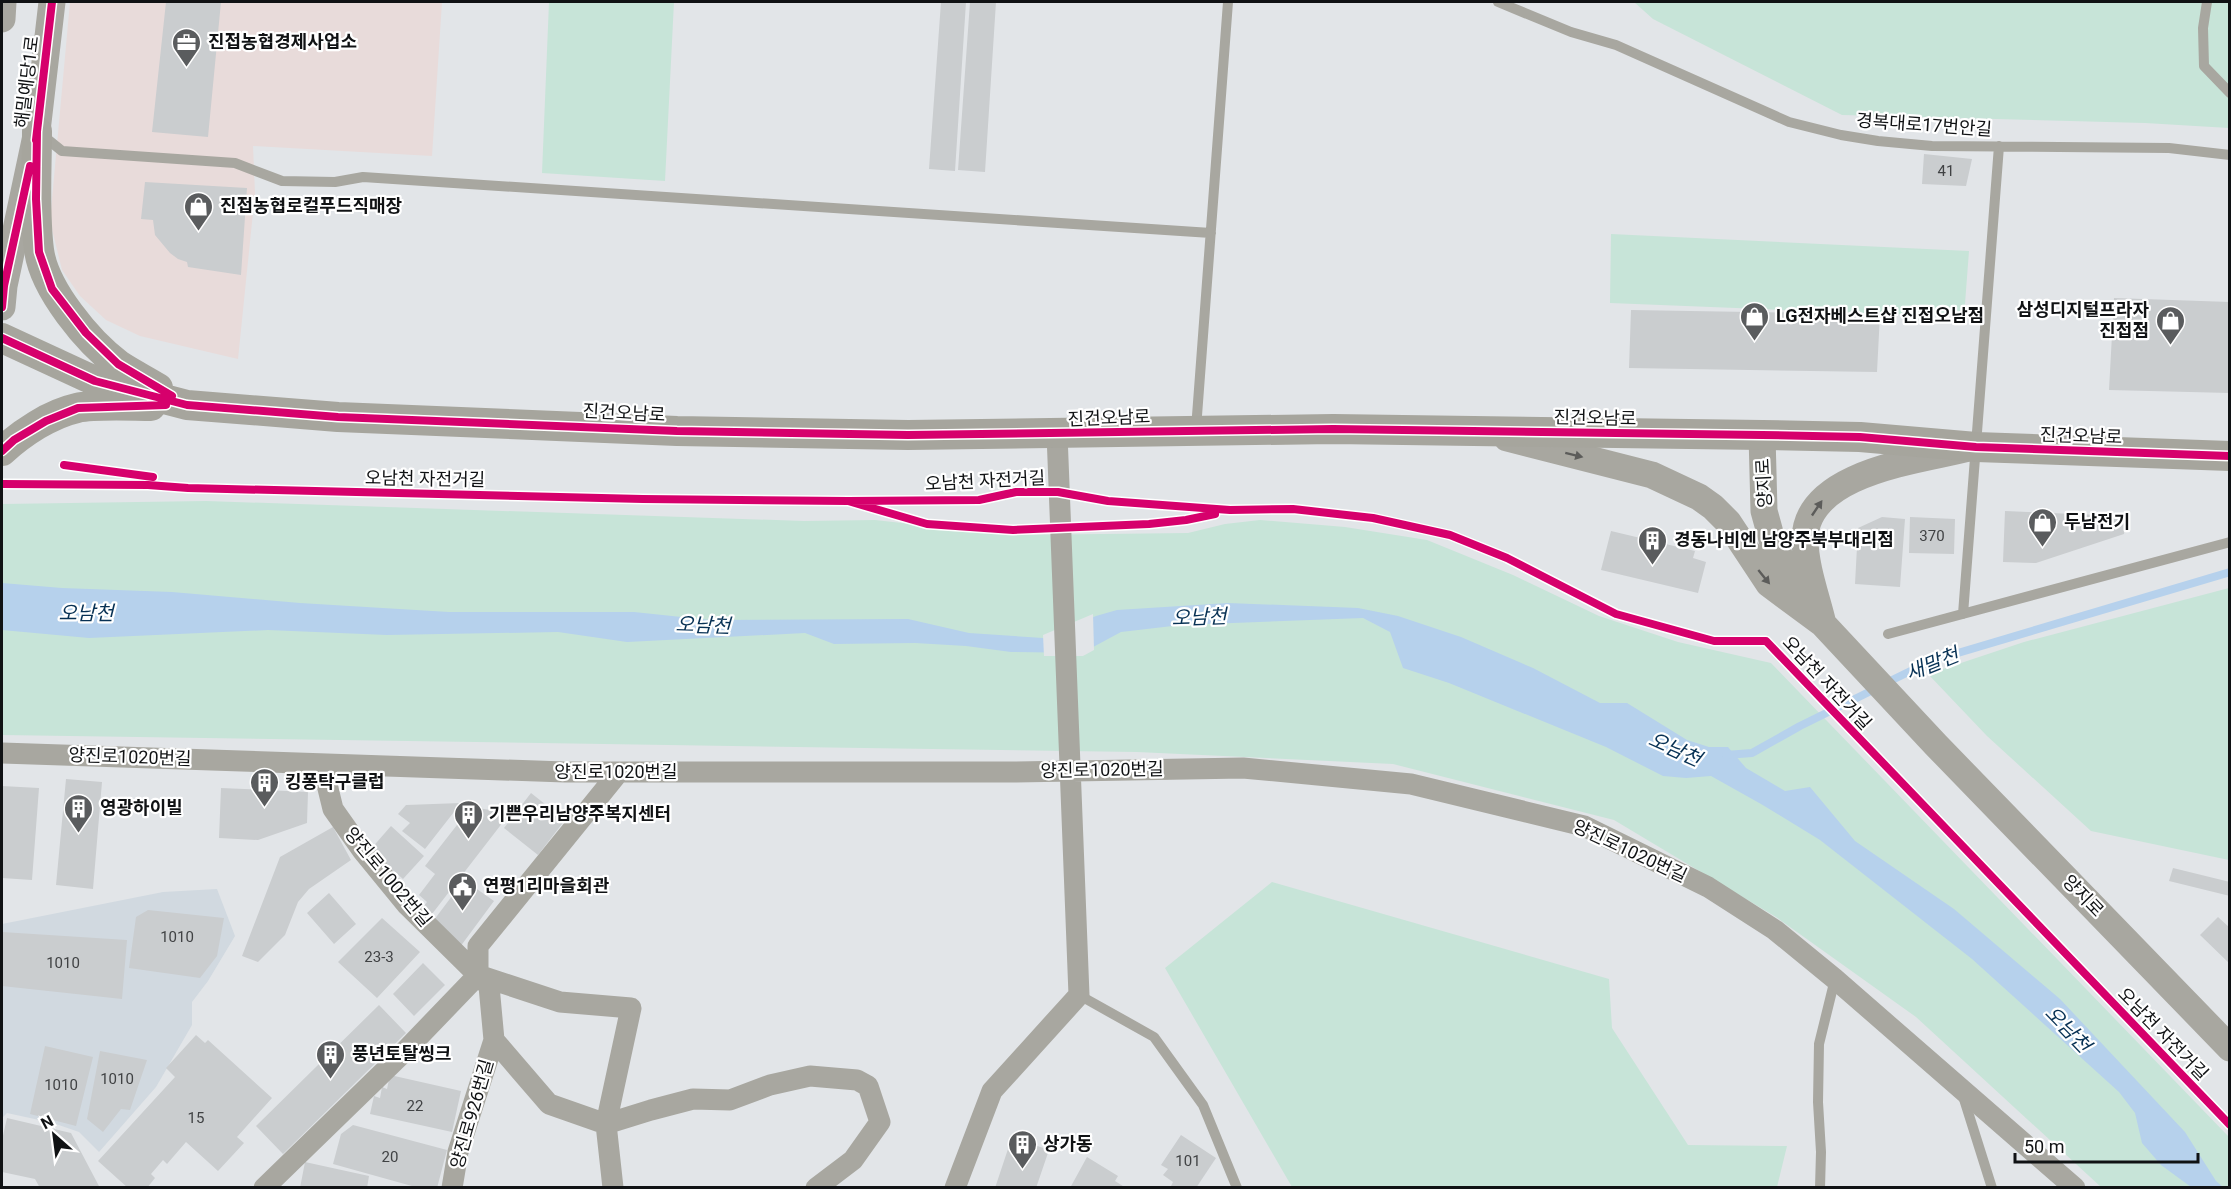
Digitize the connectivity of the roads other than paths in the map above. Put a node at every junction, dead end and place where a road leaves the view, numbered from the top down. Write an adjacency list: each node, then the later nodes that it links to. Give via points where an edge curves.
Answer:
1 (3, 2): 6 (street, 해밀예당1로)
2 (52, 2): 8 (street, 해밀예당1로)
3 (1228, 2): 11 (lane)
4 (1498, 2): 9 (lane, 경복대로17번안길, via 1570,32 1616,45 1789,122 1878,141)
5 (2207, 2): 7 (lane, via 2202,28 2204,66)
6 (2, 20)
7 (2229, 93)
8 (38, 131): 11 (lane, via 62,151 235,164 282,181 335,182 363,177); 12 (street, 해밀예당1로); 14 (main road, via 39,252 52,289 86,333 118,364)
9 (1999, 146): 10 (lane, 경복대로17번안길, via 2169,148); 19 (lane)
10 (2229, 155)
11 (1210, 233): 15 (lane)
12 (2, 308)
13 (2, 338): 14 (main road, 진건오남로, via 95,381)
14 (187, 405): 17 (main road, 진건오남로, via 338,417 677,431); 20 (main road, via 78,408 46,421)
15 (1196, 430): 16 (main road, 진건오남로); 17 (main road, 진건오남로)
16 (1477, 431): 18 (main road, 진건오남로); 24 (street, one-way to 24, via 1652,475 1699,497 1728,522 1769,584)
17 (1057, 434): 28 (street)
18 (1762, 435): 19 (main road, 진건오남로, via 1860,437); 24 (street, 양지로, via 1764,512 1772,540 1804,602)
19 (1976, 447): 21 (main road, 진건오남로); 23 (lane); 24 (street, one-way to 19, via 1805,539 1812,513 1820,502 1844,483 1873,471)
20 (2, 451)
21 (2229, 456)
22 (2229, 542): 23 (lane)
23 (1963, 614): 25 (lane)
24 (1823, 624): 34 (street, 양지로)
25 (1888, 634)
26 (2, 753): 27 (street, 양진로1020번길)
27 (322, 764): 29 (street, 양진로1020번길); 30 (street, 양진로1002번길, via 333,809 362,850 408,905)
28 (1071, 764): 29 (street, 양진로1020번길); 31 (street, 양진로1020번길, via 1243,768 1411,784 1584,826 1708,887 1775,930); 32 (street)
29 (619, 772): 30 (street, via 478,946)
30 (478, 975): 33 (street, 양진로926번길, via 489,986); 36 (street, 양진로1002번길, via 560,1002 631,1008); 37 (street)
31 (1835, 979): 35 (street, 양진로1020번길); 43 (lane, via 1819,1044)
32 (1079, 995): 41 (street, via 992,1091); 42 (lane, via 1154,1037 1203,1105)
33 (494, 1040): 36 (street, 양진로926번길, via 549,1104); 38 (street, 양진로926번길, via 458,1152)
34 (2229, 1048)
35 (1961, 1090): 44 (lane); 45 (street, 양진로1020번길)
36 (606, 1124): 39 (street); 40 (street, via 693,1099 730,1100 810,1076 857,1080 868,1086 880,1122 853,1160)
37 (264, 1188)
38 (452, 1188)
39 (613, 1188)
40 (816, 1188)
41 (955, 1188)
42 (1237, 1188)
43 (1820, 1188)
44 (1992, 1188)
45 (2075, 1188)

